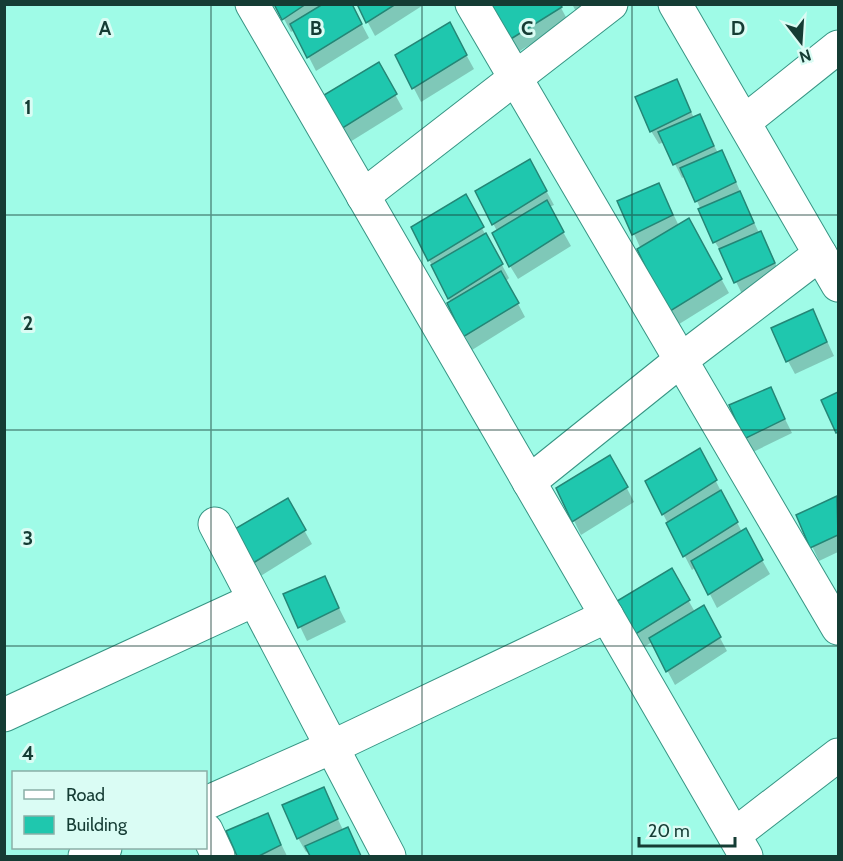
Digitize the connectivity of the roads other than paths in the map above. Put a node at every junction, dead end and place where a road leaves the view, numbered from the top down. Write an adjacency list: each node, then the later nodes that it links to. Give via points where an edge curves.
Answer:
1 (252, 4): 8 (street)
2 (472, 4): 6 (street)
3 (611, 4): 6 (street)
4 (675, 4): 7 (street)
5 (838, 47): 7 (street)
6 (515, 78): 8 (street); 11 (street)
7 (744, 122): 9 (street)
8 (363, 196): 12 (street)
9 (820, 254): 10 (street); 11 (street)
10 (838, 285)
11 (681, 360): 12 (street); 16 (street)
12 (530, 482): 15 (street)
13 (214, 524): 14 (street)
14 (254, 600): 17 (street); 18 (street)
15 (607, 616): 18 (street); 22 (street)
16 (838, 628)
17 (4, 715)
18 (332, 747): 20 (street); 26 (street)
19 (838, 755): 22 (street)
20 (207, 803)
21 (207, 832): 25 (street)
22 (740, 846)
23 (102, 849): 24 (street)
24 (85, 856)
25 (218, 856)
26 (389, 856)

